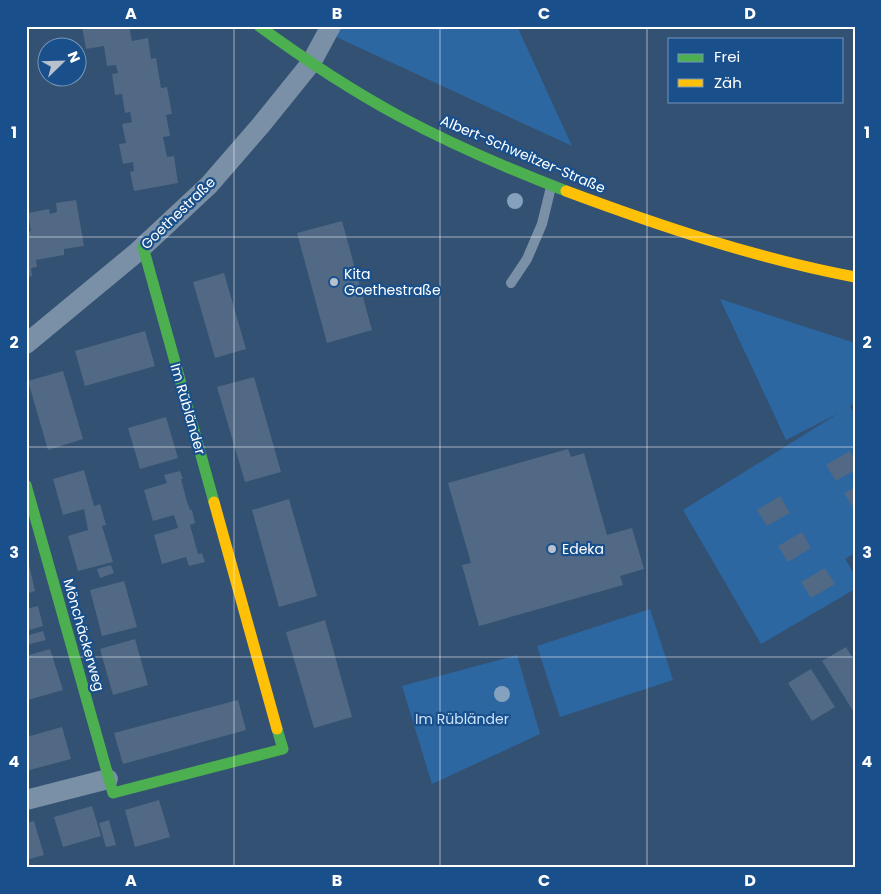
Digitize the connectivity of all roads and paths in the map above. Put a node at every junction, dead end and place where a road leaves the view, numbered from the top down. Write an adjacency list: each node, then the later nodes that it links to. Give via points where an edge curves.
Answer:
1 (259, 26): 3 (street, Albert-Schweitzer-Straße)
2 (332, 26): 3 (street, Goethestraße)
3 (311, 63): 4 (street, Albert-Schweitzer-Straße, via 400,116); 5 (street, Goethestraße, via 209,185)
4 (551, 186): 6 (street, Albert-Schweitzer-Straße, via 730,248); 7 (lane, via 542,224 527,259)
5 (143, 247): 8 (street, Goethestraße); 10 (street, Im Rübländer, via 283,749)
6 (855, 276)
7 (510, 282)
8 (26, 344)
9 (26, 485): 10 (street, Mönchäckerweg)
10 (110, 786): 11 (street, Im Rübländer)
11 (26, 800)

